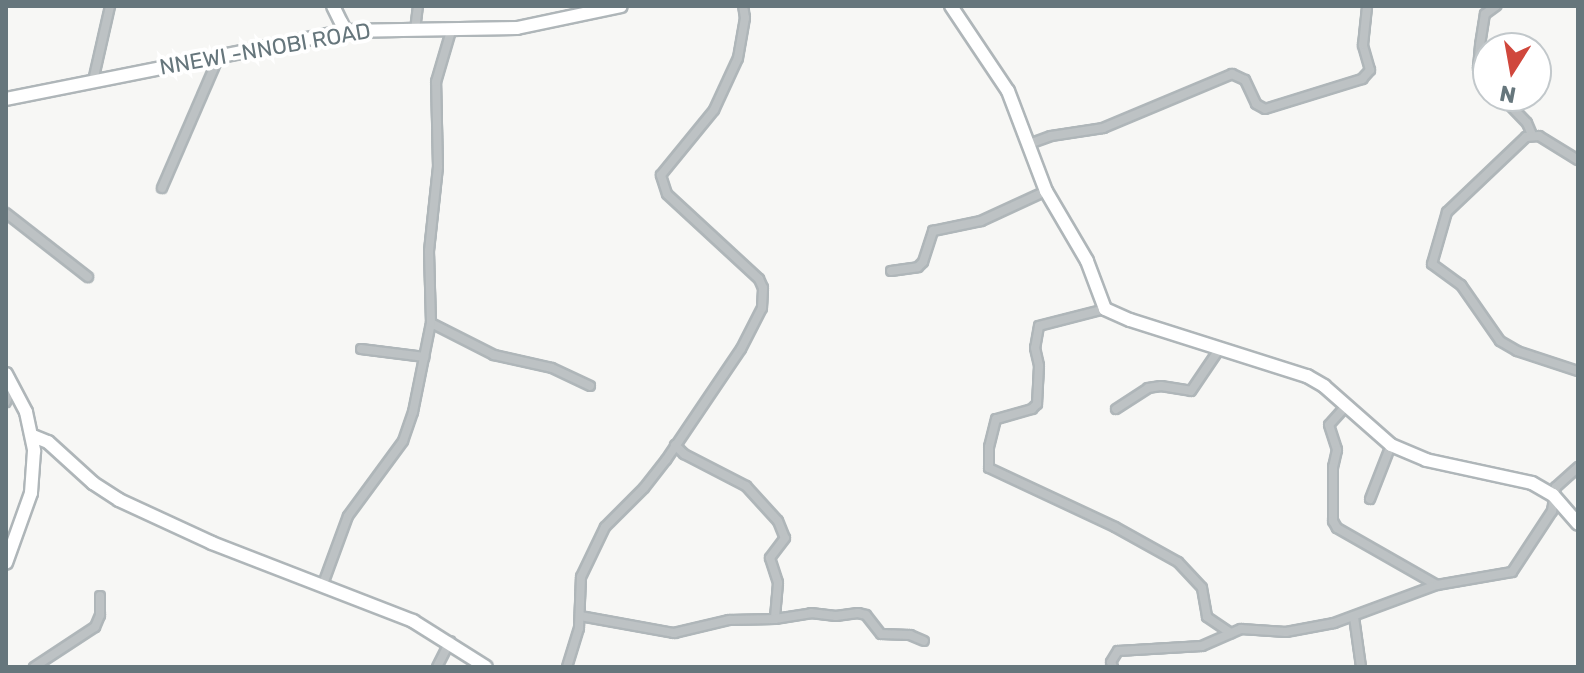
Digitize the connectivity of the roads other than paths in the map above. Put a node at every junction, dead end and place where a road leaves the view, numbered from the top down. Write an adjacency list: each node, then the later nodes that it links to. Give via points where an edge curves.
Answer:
1 (110, 6): 14 (street)
2 (333, 6): 10 (street)
3 (418, 6): 9 (street)
4 (621, 6): 11 (street, NNEWI -NNOBI ROAD, via 555,23)
5 (743, 6): 37 (street, via 738,58 714,110 661,175 667,194 759,279 764,299 741,349)
6 (951, 6): 18 (street, via 997,72)
7 (1367, 6): 18 (street, via 1363,45 1370,70 1362,79 1265,109 1256,104 1245,80 1232,74 1103,128)
8 (1496, 6): 12 (street, via 1485,14)
9 (415, 30): 10 (street, NNEWI -NNOBI ROAD); 11 (street, NNEWI -NNOBI ROAD)
10 (345, 31): 13 (street, NNEWI -NNOBI ROAD)
11 (451, 31): 26 (street, via 436,82)
12 (1482, 32)
13 (219, 56): 14 (street, NNEWI -NNOBI ROAD); 20 (street)
14 (93, 81): 15 (street, NNEWI -NNOBI ROAD)
15 (6, 99)
16 (1516, 112): 17 (street)
17 (1532, 135): 19 (street); 30 (street, via 1506,152 1447,212 1432,264 1461,285 1500,341)
18 (1029, 144): 21 (street)
19 (1578, 160)
20 (162, 188)
21 (1046, 191): 23 (street, via 981,221 933,231 918,267); 25 (street, via 1087,261)
22 (6, 213): 24 (street)
23 (891, 271)
24 (88, 277)
25 (1105, 309): 27 (street); 50 (street, via 1039,326 1037,404 996,419 987,464 1178,562 1202,588 1207,617)
26 (431, 323): 29 (street); 32 (street, via 494,355 552,368)
27 (1220, 348): 34 (street, via 1307,376); 35 (street, via 1195,389 1148,388)
28 (361, 349): 29 (street)
29 (424, 357): 44 (street, via 403,441 348,516)
30 (1578, 371)
31 (9, 380): 33 (street); 36 (street)
32 (590, 386)
33 (6, 402)
34 (1346, 406): 38 (street); 45 (street, via 1329,425 1337,450 1333,521 1396,565)
35 (1116, 409)
36 (33, 436): 43 (street, via 31,493); 44 (street, via 48,442 119,500 212,543)
37 (675, 445): 47 (street, via 644,488 605,527 581,577); 49 (street, via 746,486 778,521 785,538 770,558 778,583)
38 (1391, 445): 40 (street, via 1426,460 1532,483); 41 (street)
39 (1578, 467): 40 (street, via 1562,478)
40 (1553, 495): 42 (street); 45 (street, via 1552,511 1512,572)
41 (1370, 499)
42 (1578, 524)
43 (6, 563)
44 (323, 584): 51 (street)
45 (1437, 585): 48 (street)
46 (100, 596): 53 (street, via 95,627)
47 (580, 616): 49 (street, via 668,633 729,620); 56 (street)
48 (1354, 617): 50 (street, via 1286,632 1251,628); 58 (street)
49 (775, 619): 52 (street, via 858,613 881,634)
50 (1231, 633): 57 (street, via 1202,646 1118,651)
51 (450, 641): 54 (street); 55 (street)
52 (924, 641)
53 (34, 667)
54 (437, 667)
55 (486, 667)
56 (567, 667)
57 (1113, 667)
58 (1361, 667)

